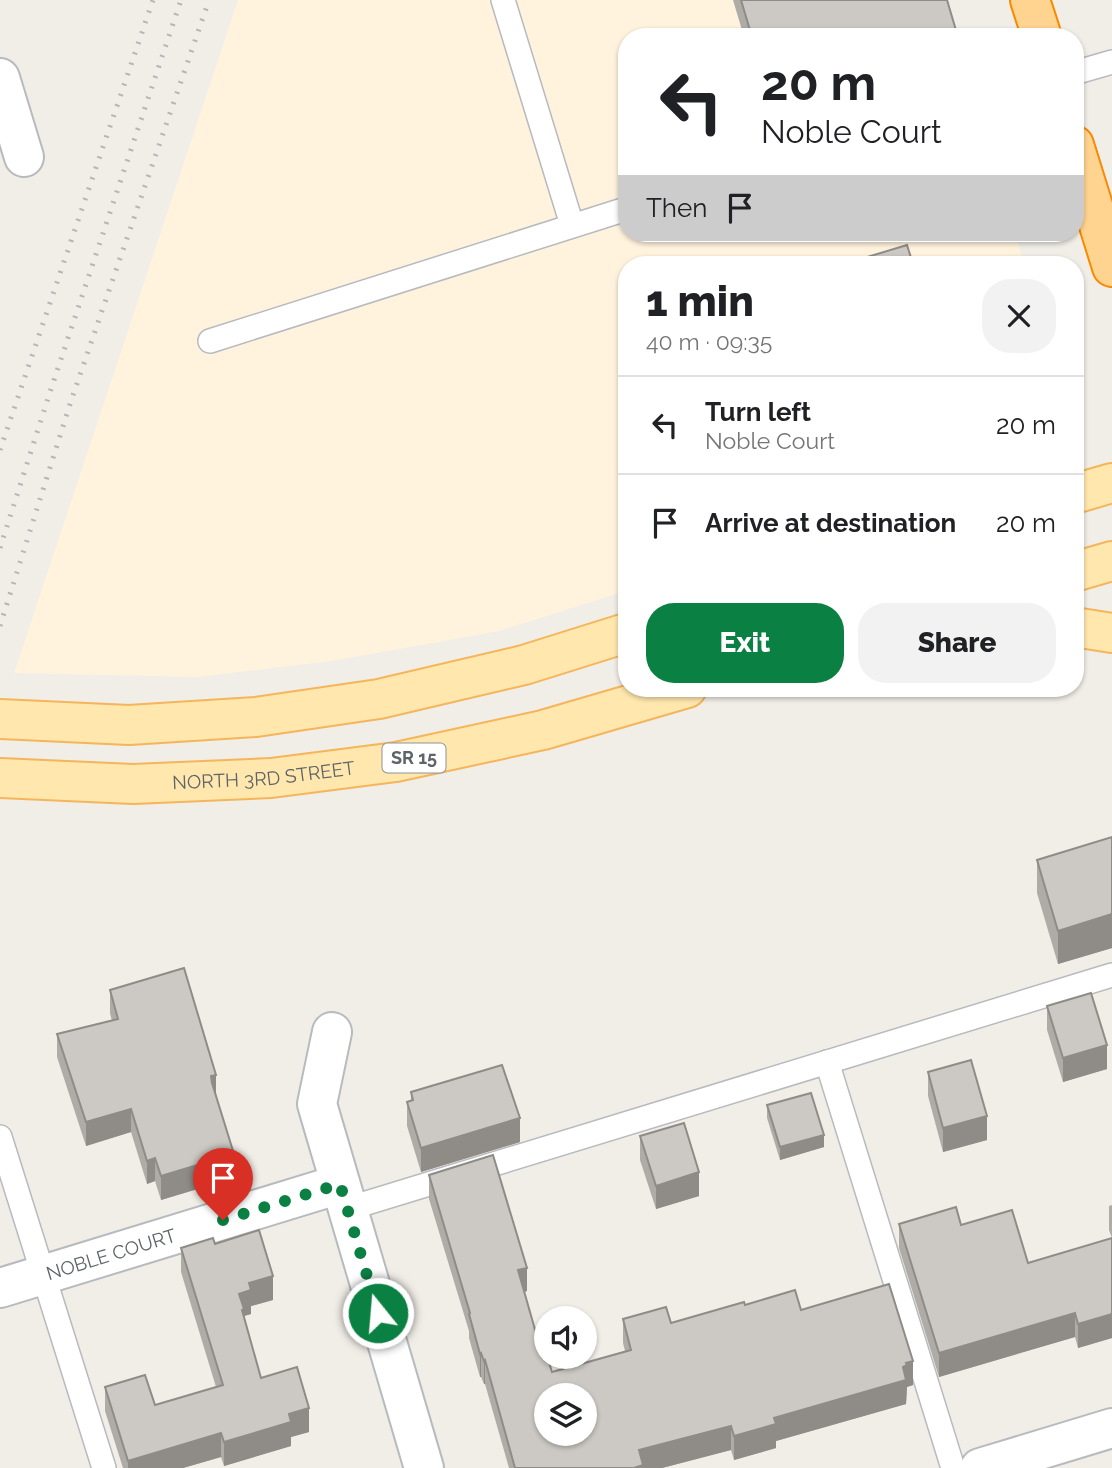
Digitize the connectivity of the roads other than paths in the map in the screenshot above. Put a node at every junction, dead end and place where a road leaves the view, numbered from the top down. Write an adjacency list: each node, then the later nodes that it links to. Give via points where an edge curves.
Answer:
1 (503, 0): 10 (lane)
2 (1030, 0): 3 (highway)
3 (1039, 28)
4 (1112, 62): 5 (lane)
5 (1084, 70)
6 (0, 78): 7 (street)
7 (24, 157)
8 (1084, 177): 11 (highway)
9 (618, 211): 10 (lane)
10 (572, 225): 12 (lane)
11 (1112, 267)
12 (210, 341)
13 (1112, 482): 14 (main road)
14 (1084, 491)
15 (1112, 561): 16 (main road)
16 (1084, 569)
17 (1084, 629): 18 (main road)
18 (1112, 633)
19 (618, 636): 21 (main road, via 524,665 379,699 256,717 129,725)
20 (656, 697): 22 (main road, NORTH 3RD STREET / SR 15, via 543,730 396,762 271,778 133,784)
21 (0, 719)
22 (0, 778)
23 (1112, 975): 25 (lane)
24 (332, 1032): 27 (street, via 317,1104)
25 (827, 1062): 27 (lane); 33 (lane)
26 (0, 1137): 28 (lane)
27 (343, 1197): 28 (street, NOBLE COURT); 32 (street)
28 (43, 1275): 29 (street, NOBLE COURT); 31 (lane)
29 (0, 1288)
30 (1112, 1428): 34 (street)
31 (104, 1468)
32 (424, 1468)
33 (953, 1468)
34 (980, 1468)

